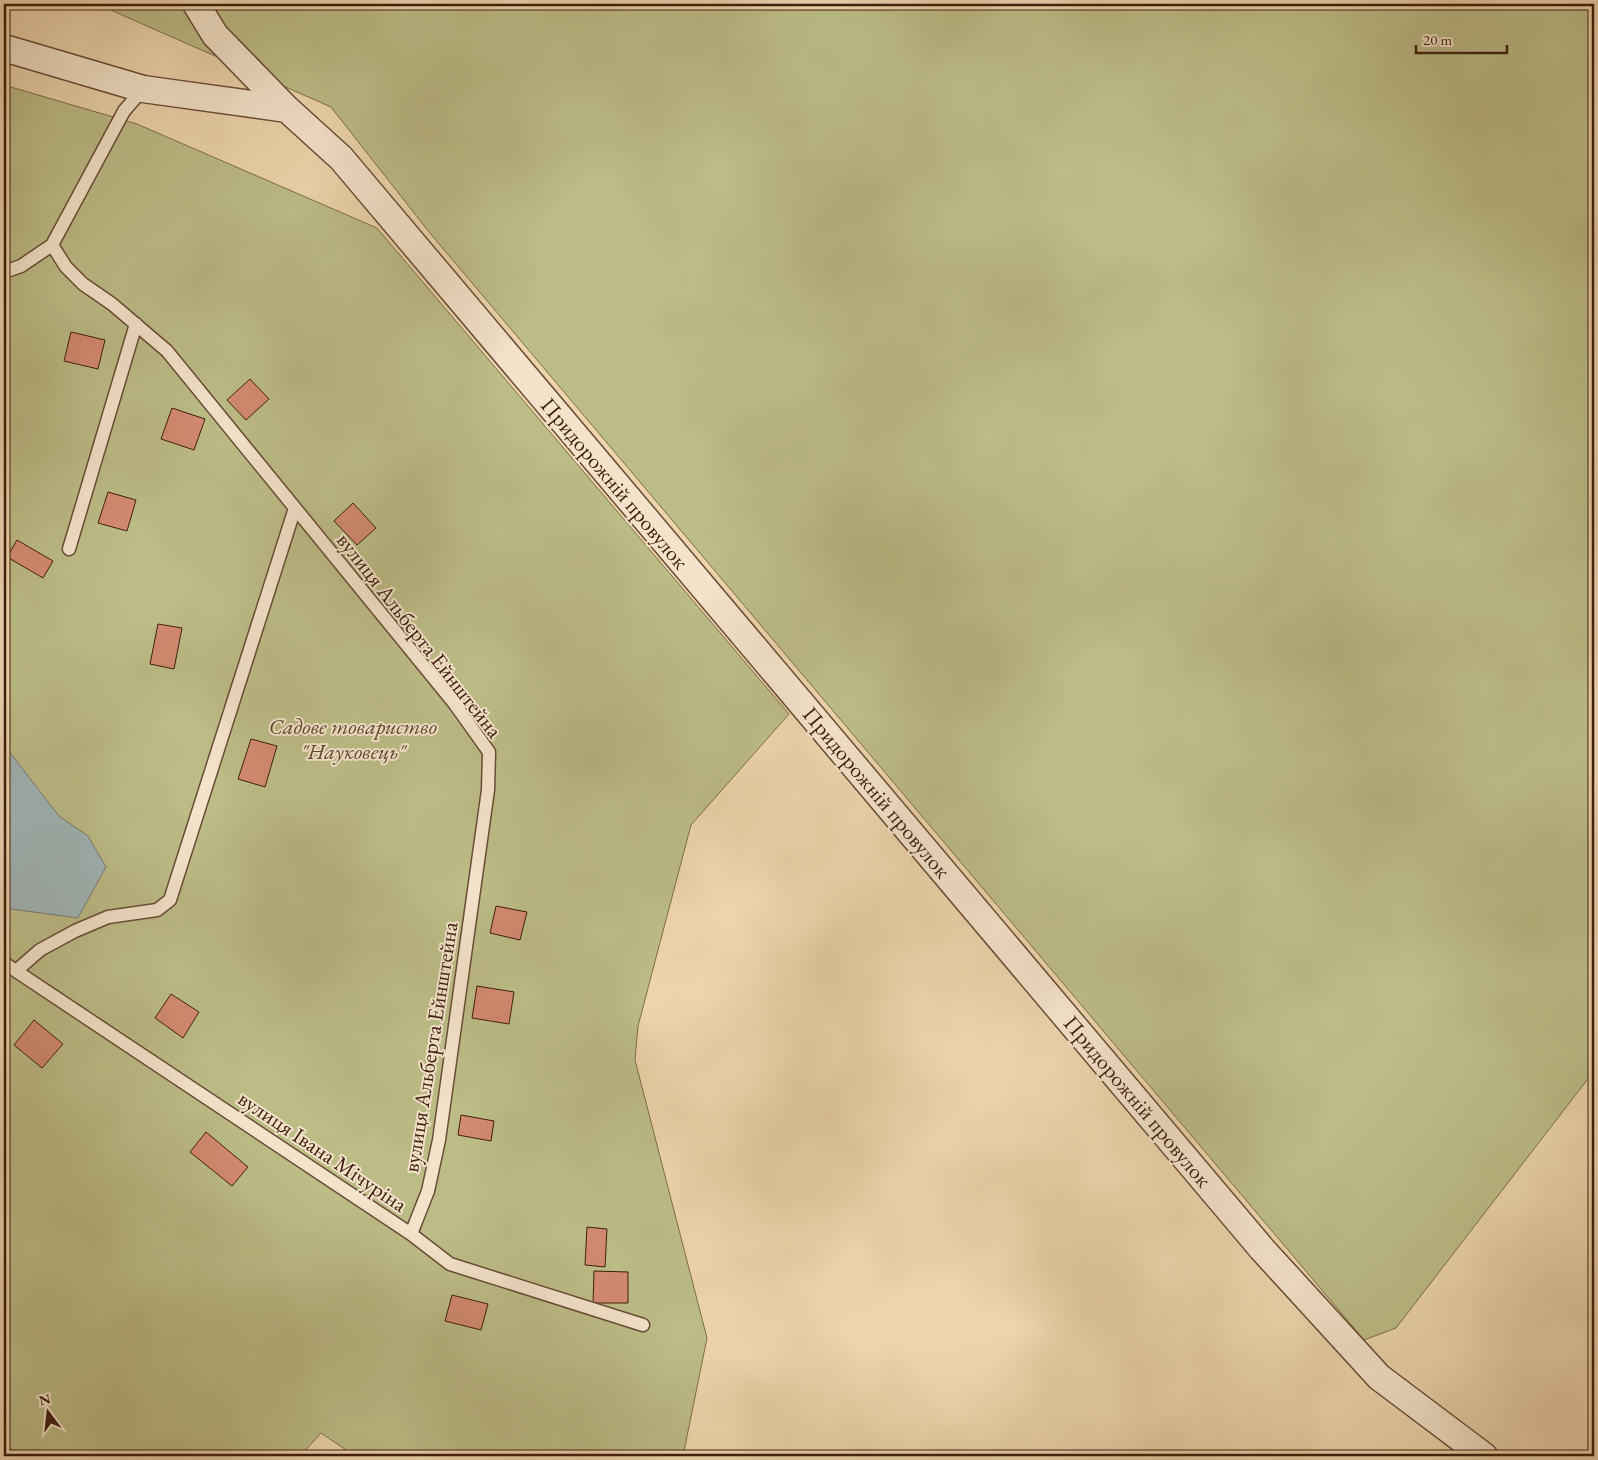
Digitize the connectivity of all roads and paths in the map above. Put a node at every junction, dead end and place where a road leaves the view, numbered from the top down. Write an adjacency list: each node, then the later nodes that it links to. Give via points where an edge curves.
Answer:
1 (196, 4): 4 (street, Придорожній провулок, via 215,35)
2 (4, 48): 3 (street)
3 (143, 89): 4 (street); 5 (lane, via 124,111)
4 (287, 109): 16 (street, Придорожній провулок, via 340,158 1262,1249 1379,1377)
5 (52, 245): 6 (lane, via 21,266); 7 (lane, вулиця Альберта Ейнштейна, via 66,267 83,284)
6 (4, 272)
7 (136, 324): 8 (lane, вулиця Альберта Ейнштейна, via 167,351); 9 (lane)
8 (294, 508): 11 (lane, via 170,900 157,910 108,917 75,931 40,950); 12 (lane, вулиця Альберта Ейнштейна, via 454,704 489,752 488,790 439,1140 428,1192)
9 (69, 549)
10 (4, 963): 11 (lane, вулиця Івана Мічуріна)
11 (16, 971): 12 (lane, вулиця Івана Мічуріна)
12 (411, 1234): 13 (lane, вулиця Івана Мічуріна, via 450,1264)
13 (642, 1325)
14 (4, 1453): 15 (lane)
15 (8, 1456)
16 (1484, 1456)

